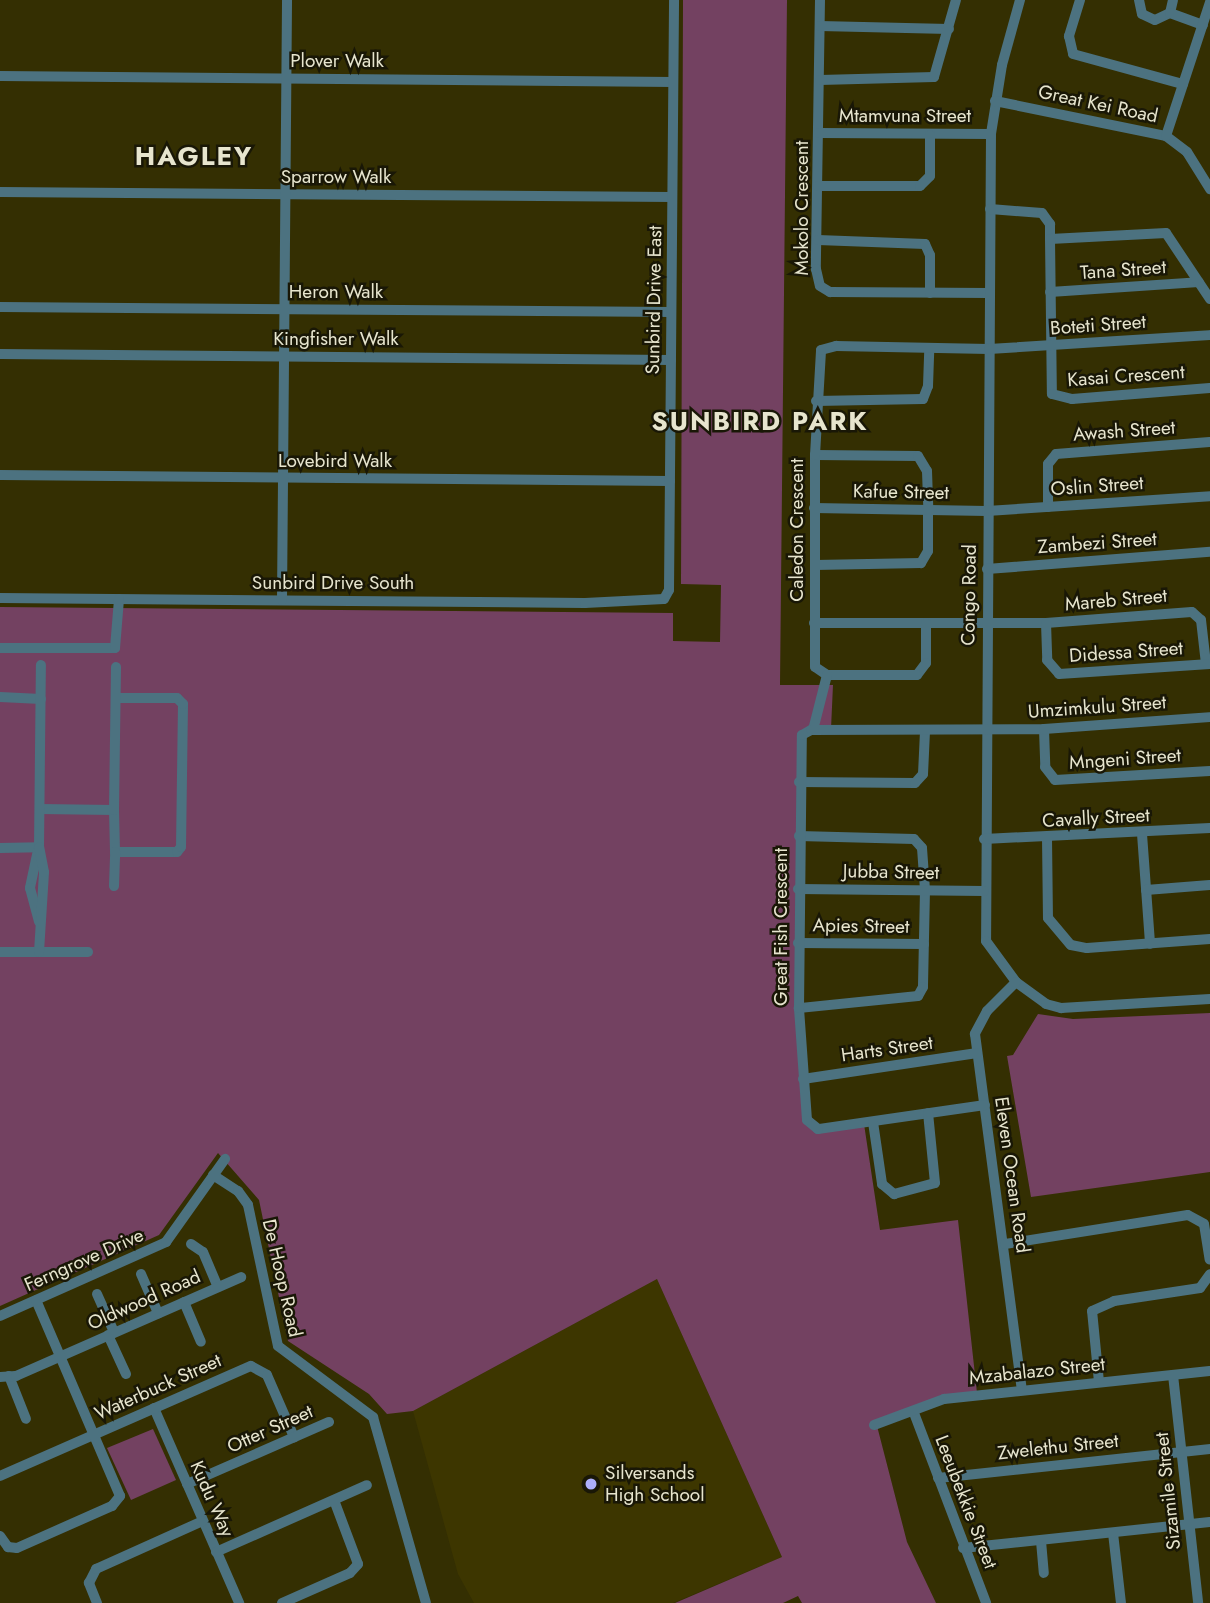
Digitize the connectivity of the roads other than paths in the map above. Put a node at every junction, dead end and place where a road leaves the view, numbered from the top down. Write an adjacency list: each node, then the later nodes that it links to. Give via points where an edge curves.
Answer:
1 (287, 0): 15 (street)
2 (674, 0): 17 (street, Sunbird Drive East)
3 (820, 0): 12 (street, Mokolo Crescent)
4 (956, 0): 13 (street)
5 (1080, 0): 18 (street, via 1069,36 1073,54)
6 (1139, 0): 10 (street, via 1144,16 1158,20)
7 (1173, 0): 10 (street)
8 (1016, 1): 19 (street, Congo Road)
9 (1210, 2): 11 (street)
10 (1170, 13): 11 (street)
11 (1202, 25): 18 (street)
12 (820, 26): 13 (street); 16 (street, Mokolo Crescent)
13 (949, 29): 16 (street, via 937,73 929,80)
14 (0, 76): 15 (street, Plover Walk)
15 (287, 78): 17 (street, Plover Walk); 27 (street)
16 (820, 80): 20 (street, Mokolo Crescent)
17 (673, 82): 28 (street, Sunbird Drive East)
18 (1183, 84): 23 (street)
19 (995, 101): 21 (street, Congo Road); 23 (street, Great Kei Road)
20 (819, 134): 22 (street, Mtamvuna Street); 24 (street, Mokolo Crescent)
21 (991, 134): 22 (street, Mtamvuna Street); 29 (street, Congo Road)
22 (930, 135): 24 (street, via 930,176 920,186)
23 (1166, 136): 25 (street, Great Kei Road, via 1187,152)
24 (818, 186): 31 (street, Mokolo Crescent)
25 (1210, 189)
26 (0, 192): 27 (street, Sparrow Walk)
27 (285, 194): 28 (street, Sparrow Walk); 38 (street)
28 (673, 197): 39 (street, Sunbird Drive East)
29 (990, 209): 30 (street, via 1042,213 1050,224); 35 (street, Congo Road)
30 (1050, 239): 32 (street, via 1166,233); 33 (street, Kasai Crescent)
31 (818, 240): 34 (street, via 925,244 930,254); 34 (street, Mokolo Crescent, via 817,279 825,291)
32 (1199, 282): 33 (street, Tana Street); 36 (street)
33 (1050, 292): 41 (street, Kasai Crescent)
34 (930, 293): 35 (street, Mokolo Crescent)
35 (989, 293): 43 (street, Congo Road)
36 (1210, 299)
37 (0, 307): 38 (street, Heron Walk)
38 (285, 309): 39 (street, Heron Walk); 45 (street)
39 (671, 312): 46 (street, Sunbird Drive East)
40 (1210, 335): 41 (street, Boteti Street)
41 (1049, 346): 43 (street, Boteti Street); 47 (street, Kasai Crescent, via 1049,387 1062,399)
42 (929, 348): 43 (street, Caledon Crescent); 48 (street, via 928,386 923,398); 48 (street, Caledon Crescent, via 824,348 818,356)
43 (989, 349): 58 (street, Congo Road)
44 (0, 354): 45 (street, Kingfisher Walk)
45 (284, 356): 46 (street, Kingfisher Walk); 52 (street)
46 (671, 360): 53 (street, Sunbird Drive East)
47 (1210, 388)
48 (816, 401): 50 (street, Caledon Crescent)
49 (1210, 442): 55 (street, Awash Street, via 1056,454 1048,464)
50 (815, 456): 56 (street, Caledon Crescent); 57 (street, via 918,456 928,471)
51 (0, 475): 52 (street, Lovebird Walk)
52 (284, 479): 53 (street, Lovebird Walk); 65 (street)
53 (670, 481): 64 (street, Sunbird Drive East, via 669,590)
54 (1210, 496): 55 (street, Oslin Street)
55 (1048, 507): 58 (street, Oslin Street)
56 (814, 509): 57 (street, Kafue Street); 60 (street, Caledon Crescent)
57 (928, 509): 58 (street, Kafue Street); 60 (street, via 928,551 921,564)
58 (987, 511): 61 (street, Congo Road)
59 (1210, 552): 61 (street, Zambezi Street)
60 (815, 565): 66 (street, Caledon Crescent)
61 (987, 569): 69 (street, Congo Road)
62 (0, 598): 63 (street, Sunbird Drive South)
63 (119, 599): 65 (street, Sunbird Drive South); 70 (street, via 115,648)
64 (664, 599): 65 (street, Sunbird Drive South, via 654,603)
65 (282, 600)
66 (814, 623): 67 (street, Caledon Crescent); 74 (street, via 814,661 818,672)
67 (926, 623): 69 (street, Caledon Crescent); 74 (street, via 926,663 917,675)
68 (1046, 623): 69 (street, Mareb Street); 71 (street, Mareb Street, via 1192,612 1201,620); 71 (street, Didessa Street, via 1047,660 1059,674)
69 (986, 624): 82 (street, Congo Road)
70 (0, 648)
71 (1208, 664)
72 (41, 665): 77 (street)
73 (116, 667): 76 (street)
74 (827, 675): 80 (street, Great Fish Crescent)
75 (0, 697): 77 (street)
76 (116, 698): 86 (street); 94 (street, via 180,700 181,847 177,852)
77 (41, 699): 85 (street)
78 (1210, 717): 79 (street, Umzimkulu Street)
79 (1044, 729): 82 (street, Umzimkulu Street); 83 (street, Mngeni Street, via 1045,767 1055,780)
80 (813, 730): 81 (street); 84 (street, Great Fish Crescent, via 800,741)
81 (925, 731): 82 (street); 84 (street, via 923,775 915,783)
82 (985, 731): 91 (street, Congo Road)
83 (1210, 771)
84 (799, 782): 89 (street, Great Fish Crescent)
85 (40, 809): 86 (street); 92 (street)
86 (114, 810): 94 (street)
87 (1210, 828): 88 (street, Cavally Street)
88 (1142, 834): 90 (street, Cavally Street); 99 (street)
89 (799, 836): 97 (street, Great Fish Crescent); 98 (street, via 914,839 922,848)
90 (1047, 838): 91 (street, Cavally Street); 104 (street, via 1048,918 1056,932 1079,948)
91 (984, 839): 100 (street, Congo Road)
92 (39, 847): 93 (street); 106 (street, via 44,880)
93 (0, 848)
94 (114, 852): 96 (street)
95 (1210, 885): 99 (street)
96 (114, 886)
97 (798, 889): 98 (street, Jubba Street); 102 (street, Great Fish Crescent)
98 (925, 890): 100 (street, Jubba Street); 103 (street)
99 (1146, 890): 104 (street)
100 (984, 891): 108 (street, Congo Road, via 986,941)
101 (1210, 939): 104 (street)
102 (798, 943): 103 (street, Apies Street); 110 (street, Great Fish Crescent)
103 (924, 944): 110 (street, via 923,987 918,996)
104 (1150, 944)
105 (0, 952): 106 (street)
106 (39, 952): 107 (street)
107 (88, 952)
108 (1016, 982): 109 (street, Congo Road, via 1046,1004 1061,1008); 111 (street, Eleven Ocean Road, via 979,1021)
109 (1210, 999)
110 (799, 1008): 112 (street, Great Fish Crescent)
111 (977, 1054): 112 (street, Harts Street); 113 (street, Eleven Ocean Road)
112 (803, 1079): 115 (street, Great Fish Crescent, via 811,1127)
113 (985, 1105): 114 (street, Great Fish Crescent); 119 (street, Eleven Ocean Road)
114 (928, 1113): 115 (street, Great Fish Crescent); 115 (street, via 935,1183 894,1194 882,1184)
115 (873, 1122)
116 (225, 1159): 117 (street, Ferngrove Drive)
117 (213, 1175): 126 (street, Ferngrove Drive, via 166,1242); 166 (street, De Hoop Road, via 238,1191 248,1205 278,1346 373,1417)
118 (191, 1244): 124 (street, via 202,1252)
119 (1005, 1244): 120 (street, via 1188,1215 1204,1224); 138 (street, Eleven Ocean Road)
120 (1210, 1260)
121 (1210, 1274): 137 (street, via 1200,1288 1114,1301 1092,1311)
122 (141, 1275): 128 (street)
123 (242, 1277): 124 (street, Oldwood Road)
124 (218, 1287): 127 (street, Oldwood Road)
125 (97, 1294): 130 (street)
126 (36, 1300): 129 (street, Ferngrove Drive); 132 (street)
127 (184, 1302): 128 (street, Oldwood Road); 131 (street)
128 (158, 1313): 130 (street, Oldwood Road)
129 (0, 1316)
130 (111, 1334): 132 (street, Oldwood Road); 135 (street)
131 (201, 1342)
132 (61, 1356): 134 (street, Oldwood Road); 144 (street)
133 (1210, 1371): 136 (street, Mzabalazo Street)
134 (3, 1373): 141 (street)
135 (126, 1374)
136 (1173, 1375): 137 (street, Mzabalazo Street); 147 (street, Sizamile Street)
137 (1099, 1382): 138 (street, Mzabalazo Street)
138 (1022, 1388): 140 (street, Mzabalazo Street, via 932,1401)
139 (154, 1408): 144 (street, Waterbuck Street); 145 (street, Waterbuck Street, via 256,1366 267,1375); 150 (street, Kudu Way)
140 (914, 1413): 143 (street, Mzabalazo Street); 149 (street, Leeubekkie Street)
141 (26, 1419)
142 (329, 1422): 145 (street, Otter Street)
143 (874, 1424)
144 (95, 1434): 148 (street, Waterbuck Street); 157 (street, via 120,1490 115,1504 17,1548 8,1547)
145 (294, 1437): 150 (street, Otter Street)
146 (1210, 1449): 147 (street, Zwelethu Street)
147 (1182, 1451): 149 (street, Zwelethu Street); 155 (street, Sizamile Street)
148 (0, 1476)
149 (938, 1478): 159 (street, Leeubekkie Street)
150 (187, 1484): 153 (street, Kudu Way)
151 (367, 1485): 152 (street)
152 (334, 1500): 160 (street); 165 (street, via 358,1564 350,1573)
153 (203, 1521): 160 (street, Kudu Way); 163 (street, via 96,1569 89,1583)
154 (1210, 1521): 155 (street)
155 (1189, 1524): 156 (street); 169 (street, Sizamile Street)
156 (1113, 1533): 158 (street); 168 (street)
157 (0, 1536)
158 (1041, 1541): 159 (street); 161 (street)
159 (963, 1548): 167 (street, Leeubekkie Street)
160 (216, 1552): 162 (street, Kudu Way)
161 (1044, 1573)
162 (238, 1600): 164 (street)
163 (97, 1603)
164 (225, 1603)
165 (282, 1603)
166 (426, 1603)
167 (986, 1603)
168 (1121, 1603)
169 (1198, 1603)

